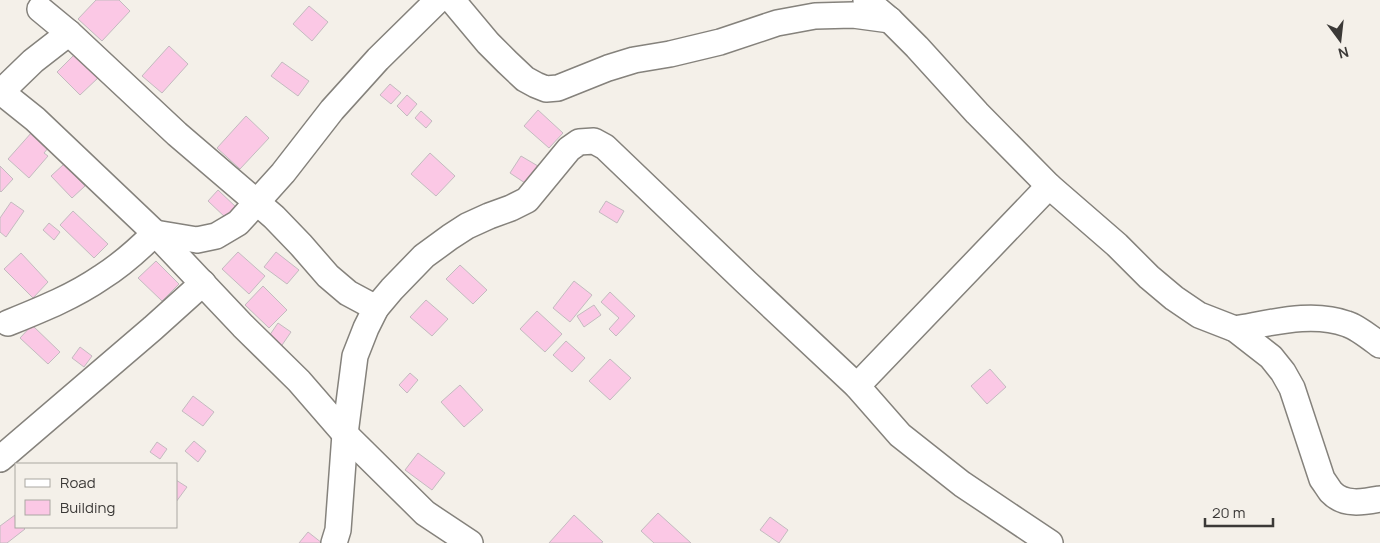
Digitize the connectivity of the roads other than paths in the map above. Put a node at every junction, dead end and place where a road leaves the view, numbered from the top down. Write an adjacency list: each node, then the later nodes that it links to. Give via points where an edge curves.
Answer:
1 (438, 0): 9 (street, via 332,110)
2 (452, 0): 5 (street, via 488,43 525,79 546,88 558,88 634,60 720,42 777,23 815,16 853,15)
3 (866, 0): 5 (street)
4 (40, 9): 6 (street)
5 (890, 20): 8 (street)
6 (69, 33): 7 (street); 9 (street)
7 (0, 92): 10 (street, via 35,118)
8 (1049, 186): 14 (street, via 1174,298 1198,315); 16 (street)
9 (257, 202): 10 (street, via 238,223 216,236 197,240); 12 (street, via 328,276 348,293)
10 (155, 233): 11 (street); 13 (street, via 102,277 46,308)
11 (203, 283): 17 (street, via 299,381); 18 (street)
12 (376, 308): 16 (street, via 424,256 467,226 527,200 569,149 579,142 594,141 606,147); 17 (street, via 355,356)
13 (8, 323)
14 (1235, 329): 15 (street, via 1319,317 1349,324); 19 (street, via 1271,357 1283,372 1292,388 1322,478 1331,492 1352,502)
15 (1380, 345)
16 (857, 386): 22 (street, via 900,435 962,484)
17 (345, 434): 20 (street, via 338,530); 21 (street, via 425,513)
18 (0, 459)
19 (1380, 499)
20 (334, 543)
21 (470, 543)
22 (1050, 543)

